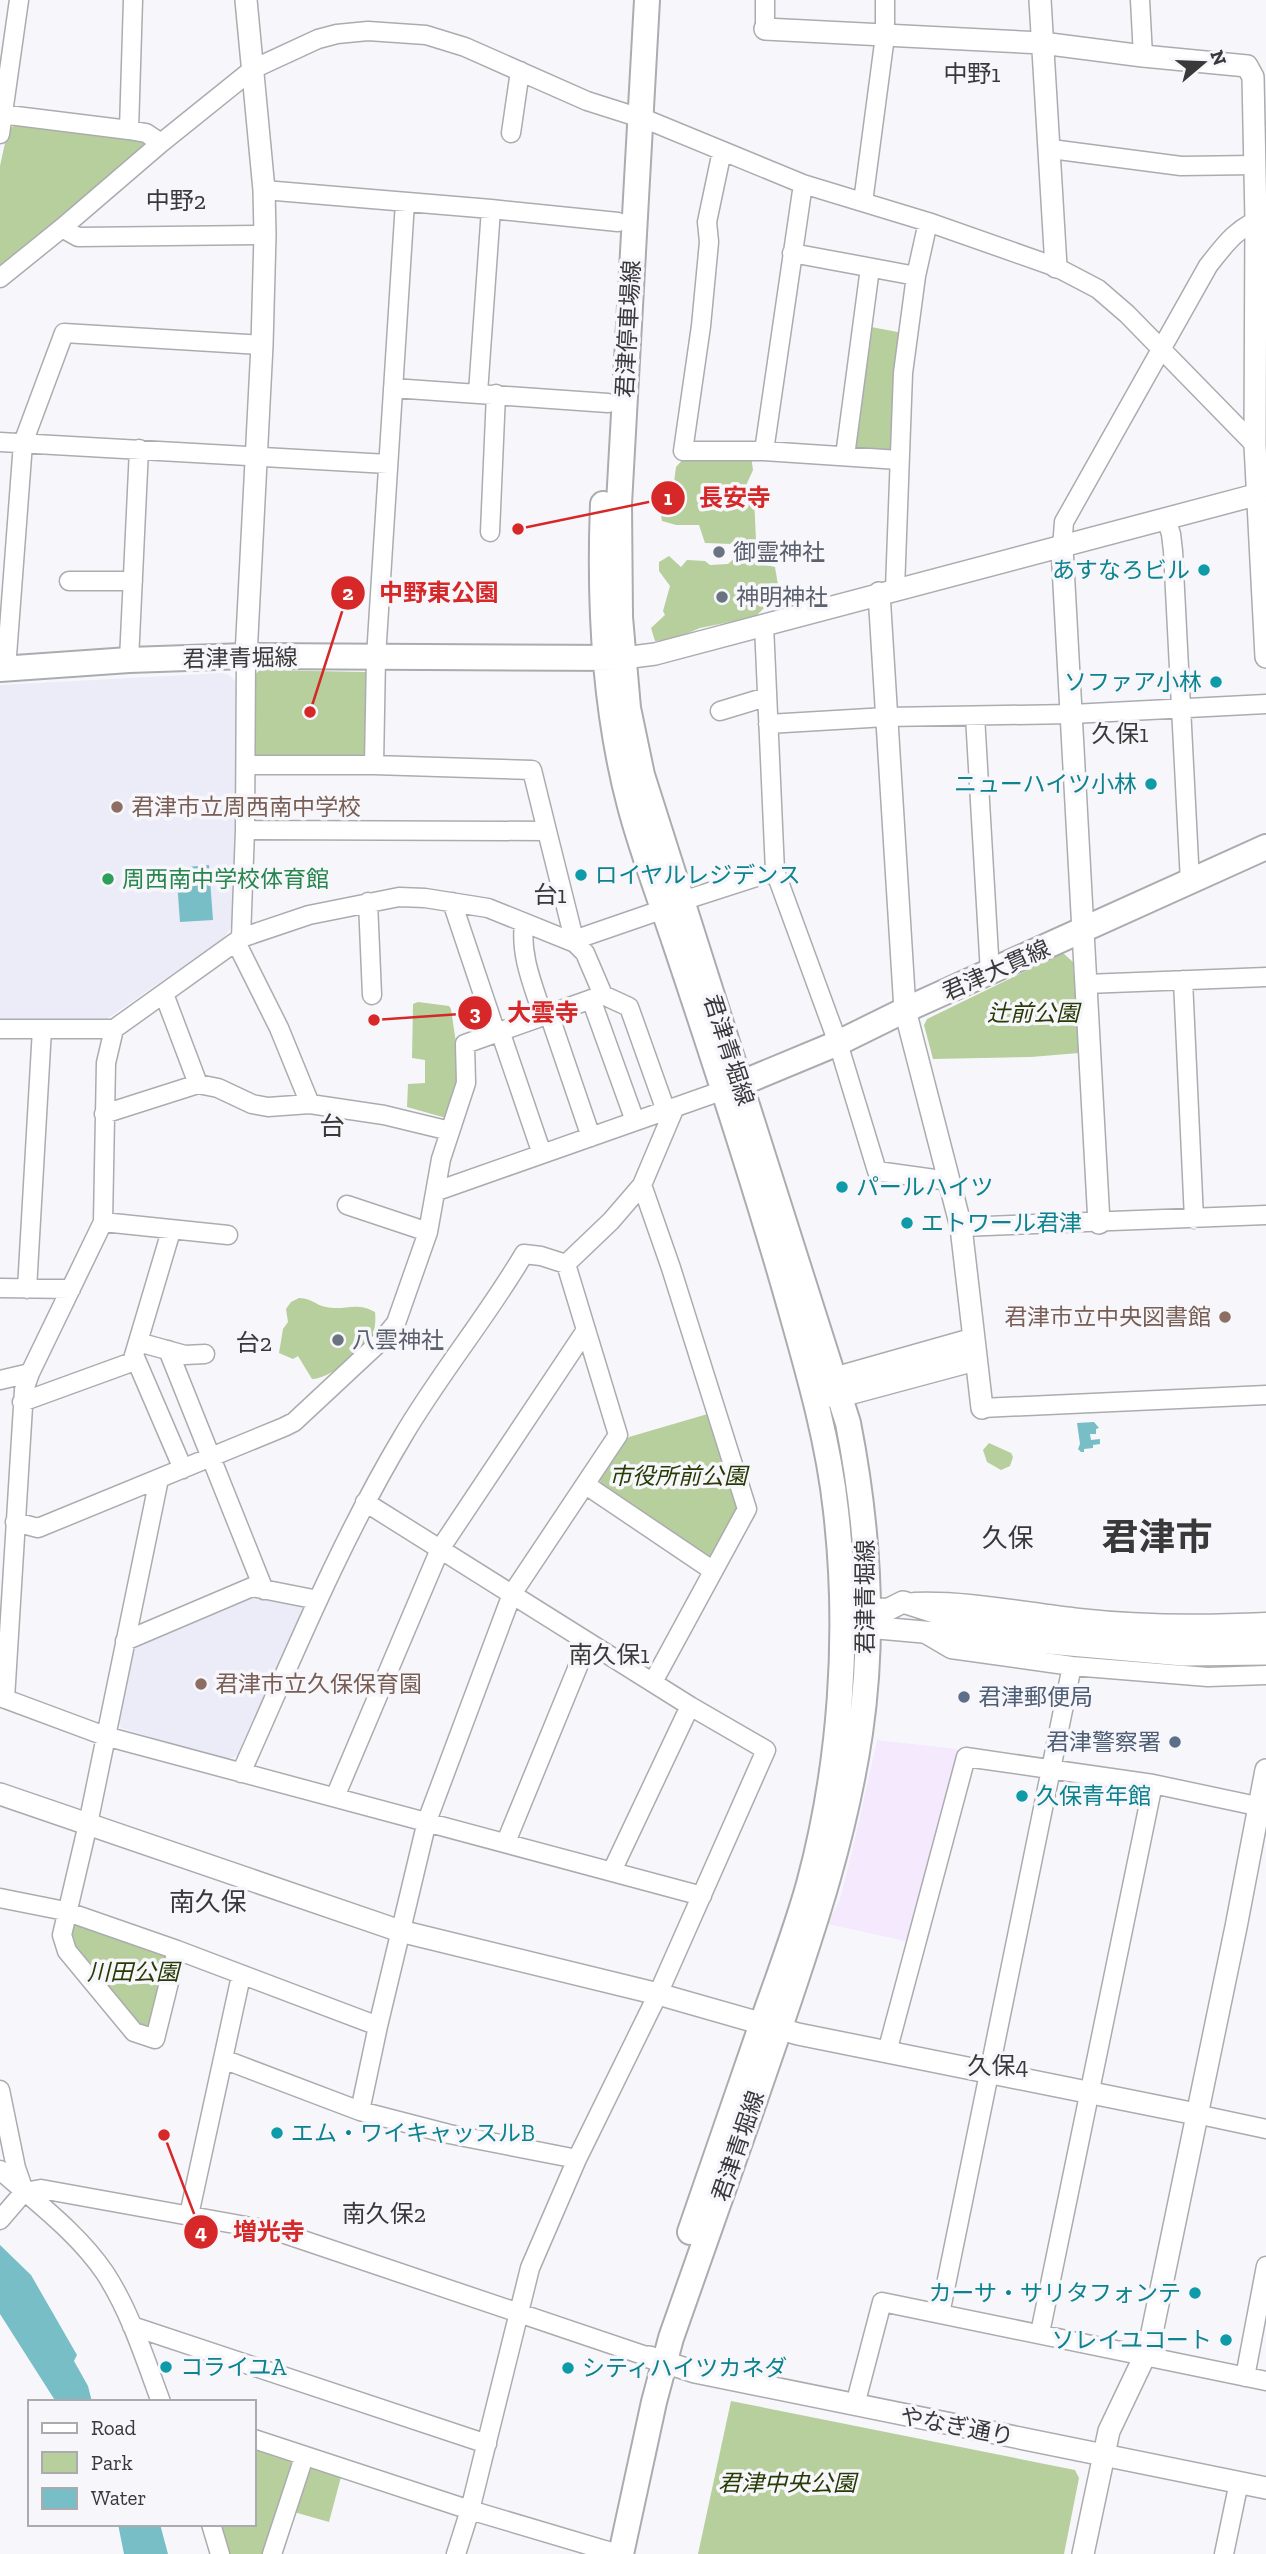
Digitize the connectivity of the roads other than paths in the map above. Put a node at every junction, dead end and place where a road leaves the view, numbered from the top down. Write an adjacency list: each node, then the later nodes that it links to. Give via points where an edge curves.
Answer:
1 (19, 0): 17 (street)
2 (133, 0): 19 (street)
3 (246, 0): 14 (street)
4 (630, 0): 18 (main road, 君津停車場線)
5 (647, 0): 18 (main road, 君津停車場線)
6 (765, 0): 10 (street)
7 (885, 0): 11 (street)
8 (1040, 0): 12 (street)
9 (1140, 0): 13 (street)
10 (765, 29): 11 (street)
11 (885, 36): 12 (street); 29 (street)
12 (1042, 43): 13 (street); 23 (street)
13 (1143, 56): 16 (street, via 1241,64)
14 (253, 69): 15 (street, via 318,39 368,31 426,35); 22 (street); 27 (street)
15 (520, 71): 18 (street); 20 (street)
16 (1258, 72): 25 (street)
17 (2, 114): 19 (street); 21 (street)
18 (632, 115): 24 (street); 32 (main road, 君津停車場線); 66 (main road, 君津停車場線, via 619,504 620,617)
19 (129, 130): 22 (street)
20 (510, 133)
21 (0, 134)
22 (161, 143): 34 (street)
23 (1051, 149): 25 (street, via 1181,166); 37 (street)
24 (722, 151): 26 (street); 50 (street, via 707,222 701,326 682,451)
25 (1255, 165): 31 (street)
26 (803, 184): 29 (street); 36 (street)
27 (264, 190): 28 (street); 35 (street)
28 (405, 202): 30 (street); 43 (street)
29 (863, 202): 33 (street)
30 (491, 209): 32 (street); 44 (street)
31 (1261, 218): 42 (street, via 1229,238); 48 (street)
32 (618, 222): 45 (main road, 君津停車場線)
33 (928, 222): 37 (street); 39 (street)
34 (62, 228): 35 (street, via 78,237); 40 (street)
35 (265, 235): 41 (street)
36 (792, 253): 38 (street); 50 (street)
37 (1056, 267): 42 (street, via 1098,289)
38 (870, 268): 39 (street); 51 (street)
39 (916, 276): 53 (street, via 903,373)
40 (0, 278)
41 (262, 345): 47 (street, via 64,333); 52 (street)
42 (1160, 350): 48 (street); 58 (street, via 1064,522)
43 (393, 387): 44 (street); 54 (street)
44 (487, 394): 45 (street); 57 (street)
45 (608, 403): 66 (main road, 君津停車場線, via 601,564)
46 (0, 442): 47 (street)
47 (23, 443): 49 (street); 68 (street)
48 (1255, 445): 55 (street)
49 (139, 449): 52 (street); 60 (street)
50 (764, 451): 51 (street)
51 (845, 456): 53 (street)
52 (255, 458): 54 (street); 63 (street)
53 (899, 460): 61 (street)
54 (388, 464): 64 (street)
55 (1262, 493): 56 (street); 65 (street)
56 (1166, 519): 58 (street); 71 (street, via 1173,551)
57 (489, 532)
58 (1062, 548): 61 (street); 73 (street)
59 (69, 581): 60 (street)
60 (133, 581): 67 (street)
61 (887, 591): 62 (street); 75 (street)
62 (764, 625): 66 (street, via 655,654); 69 (street)
63 (246, 656): 64 (main road, 君津青堀線); 67 (main road, 君津青堀線); 77 (street)
64 (376, 657): 66 (main road, 君津青堀線); 78 (street)
65 (1266, 657)
66 (615, 658): 86 (main road, 君津青堀線)
67 (129, 660): 68 (main road, 君津青堀線)
68 (3, 669)
69 (766, 697): 72 (street); 76 (street)
70 (1266, 705): 71 (street)
71 (1181, 708): 73 (street); 83 (street)
72 (720, 711)
73 (1072, 714): 74 (street); 88 (street)
74 (975, 716): 75 (street); 91 (street)
75 (886, 717): 76 (street); 98 (street)
76 (768, 724): 82 (street)
77 (246, 765): 78 (street); 79 (street)
78 (374, 765): 80 (street, via 532,770)
79 (245, 830): 80 (street); 89 (street)
80 (547, 831): 90 (street)
81 (1266, 847): 83 (main road, 君津大貫線)
82 (775, 871): 86 (street); 104 (street)
83 (1190, 882): 88 (main road, 君津大貫線)
84 (368, 902): 85 (street, via 399,897); 89 (street, via 309,915); 96 (street)
85 (452, 902): 87 (street, via 488,908); 103 (street)
86 (673, 905): 90 (street); 106 (main road, 君津青堀線)
87 (524, 923): 90 (street); 99 (street, via 524,960)
88 (1083, 931): 91 (main road, 君津大貫線); 94 (street)
89 (239, 940): 95 (street); 107 (street)
90 (575, 942): 97 (street, via 584,953)
91 (990, 973): 98 (main road, 君津大貫線)
92 (1266, 977): 93 (street)
93 (1183, 980): 94 (street); 119 (street)
94 (1086, 984): 121 (street)
95 (164, 994): 102 (street); 105 (street)
96 (372, 995)
97 (597, 997): 99 (street); 108 (street, via 629,1007); 110 (street)
98 (905, 1010): 104 (main road, 君津大貫線); 114 (street)
99 (546, 1015): 103 (street); 112 (street)
100 (0, 1029): 101 (street)
101 (42, 1029): 102 (street); 128 (street)
102 (114, 1029): 109 (street, via 106,1063)
103 (498, 1032): 111 (street, via 465,1044 466,1083); 113 (street)
104 (838, 1043): 106 (main road, 君津大貫線); 114 (street, via 877,1171)
105 (198, 1084): 107 (street, via 268,1107); 109 (street)
106 (732, 1087): 108 (street); 137 (main road, 君津青堀線); 139 (main road, 君津青堀線)
107 (310, 1104): 111 (street)
108 (671, 1109): 110 (street); 115 (street)
109 (104, 1114): 120 (street)
110 (635, 1121): 112 (street)
111 (450, 1131): 116 (street)
112 (591, 1137): 113 (street)
113 (542, 1154): 116 (street)
114 (949, 1181): 122 (street)
115 (642, 1185): 126 (street); 149 (street, via 747,1509)
116 (436, 1191): 124 (street)
117 (347, 1205): 124 (street)
118 (1266, 1215): 119 (street)
119 (1194, 1219): 121 (street)
120 (103, 1222): 123 (street); 129 (street)
121 (1099, 1223): 122 (street)
122 (961, 1227): 133 (street)
123 (171, 1231): 125 (street); 131 (street)
124 (428, 1232): 142 (street, via 396,1323 382,1340 294,1422)
125 (228, 1235)
126 (566, 1265): 130 (street); 146 (street, via 524,1254 496,1302 448,1364)
127 (0, 1288): 128 (street)
128 (27, 1289): 129 (street)
129 (71, 1289): 135 (street)
130 (586, 1330): 145 (street, via 618,1435); 148 (street)
131 (136, 1349): 132 (street); 140 (street, via 132,1362); 143 (street)
132 (168, 1350): 134 (street); 142 (street)
133 (974, 1350): 137 (street); 141 (street)
134 (205, 1354)
135 (30, 1373): 136 (street); 140 (street)
136 (0, 1380)
137 (838, 1387): 139 (street); 155 (main road, 君津青堀線, via 862,1503)
138 (1266, 1395): 141 (street)
139 (813, 1396): 154 (main road, 君津青堀線, via 836,1511)
140 (22, 1402): 147 (street)
141 (982, 1408)
142 (212, 1457): 143 (street); 150 (street)
143 (183, 1469): 144 (street)
144 (159, 1479): 147 (street, via 38,1528); 160 (street)
145 (586, 1485): 149 (street); 151 (street)
146 (365, 1502): 148 (street); 152 (street)
147 (15, 1522): 166 (street)
148 (440, 1549): 151 (street); 174 (street)
149 (712, 1570): 165 (street)
150 (264, 1590): 152 (street); 160 (street, via 252,1587 230,1595)
151 (512, 1594): 161 (street); 176 (street)
152 (318, 1600): 171 (street)
153 (903, 1602): 155 (street); 156 (street, via 949,1601 1082,1618 1196,1626); 157 (street)
154 (842, 1612): 155 (street); 188 (main road, 君津青堀線, via 841,1700 819,1841)
155 (867, 1617): 158 (street); 188 (main road, 君津青堀線, via 860,1732 847,1804 827,1888)
156 (1266, 1622)
157 (947, 1625): 158 (street); 159 (street); 162 (street, via 1106,1650)
158 (921, 1631): 163 (street, via 951,1649)
159 (1266, 1638)
160 (125, 1641): 168 (street)
161 (588, 1642): 165 (street); 178 (street)
162 (1266, 1654)
163 (1072, 1666): 164 (street, via 1208,1677); 169 (street)
164 (1266, 1675)
165 (653, 1682): 167 (street)
166 (3, 1698): 168 (street)
167 (690, 1706): 179 (street); 180 (street, via 766,1750)
168 (106, 1735): 171 (street); 177 (street)
169 (1050, 1769): 172 (street); 189 (street, via 967,1757); 191 (street)
170 (1266, 1770): 175 (street)
171 (242, 1773): 174 (street)
172 (1153, 1784): 175 (street); 193 (street)
173 (0, 1794): 177 (street)
174 (335, 1797): 176 (street)
175 (1262, 1808): 195 (street)
176 (427, 1821): 178 (street); 183 (street)
177 (88, 1824): 182 (street); 183 (street)
178 (506, 1842): 179 (street)
179 (612, 1871): 180 (street)
180 (702, 1896): 186 (street)
181 (0, 1898): 182 (street)
182 (65, 1912): 184 (street); 184 (street, via 62,1935 67,1951 134,2032 155,2039)
183 (400, 1931): 186 (street); 187 (street)
184 (177, 1950): 185 (street)
185 (241, 1976): 187 (street); 190 (street)
186 (658, 1994): 188 (street); 197 (street)
187 (378, 2026): 194 (street)
188 (770, 2027): 189 (street); 208 (main road, 君津青堀線)
189 (887, 2052): 191 (street)
190 (223, 2059): 194 (street); 200 (street)
191 (988, 2073): 193 (street); 204 (street)
192 (0, 2090): 199 (street)
193 (1089, 2093): 195 (street); 206 (street)
194 (360, 2111): 197 (street)
195 (1196, 2114): 196 (street); 207 (street)
196 (1266, 2129)
197 (577, 2159): 203 (street, via 530,2268)
198 (0, 2170): 199 (street)
199 (19, 2197): 200 (street, via 41,2189); 201 (street); 205 (street, via 73,2236 105,2273)
200 (189, 2215): 203 (street, via 279,2232)
201 (0, 2220)
202 (1266, 2266): 209 (street)
203 (520, 2314): 208 (street); 214 (street)
204 (940, 2314): 206 (street); 212 (street, via 882,2302)
205 (132, 2326): 211 (street); 214 (street)
206 (1040, 2333): 207 (street)
207 (1146, 2354): 209 (street); 215 (street, via 1116,2414)
208 (657, 2360): 212 (street, やなぎ通り); 221 (main road, 君津青堀線)
209 (1245, 2377): 210 (street)
210 (1266, 2381)
211 (160, 2400)
212 (855, 2406): 215 (street, やなぎ通り)
213 (256, 2441): 216 (street)
214 (487, 2444): 219 (street)
215 (1103, 2455): 217 (street, やなぎ通り); 225 (street)
216 (304, 2457): 219 (street); 223 (street)
217 (1238, 2482): 218 (street, やなぎ通り); 226 (street)
218 (1266, 2488)
219 (470, 2510): 221 (street); 224 (street)
220 (212, 2526): 222 (street)
221 (612, 2553)
222 (220, 2554)
223 (272, 2554)
224 (456, 2554)
225 (1083, 2554)
226 (1224, 2554)

